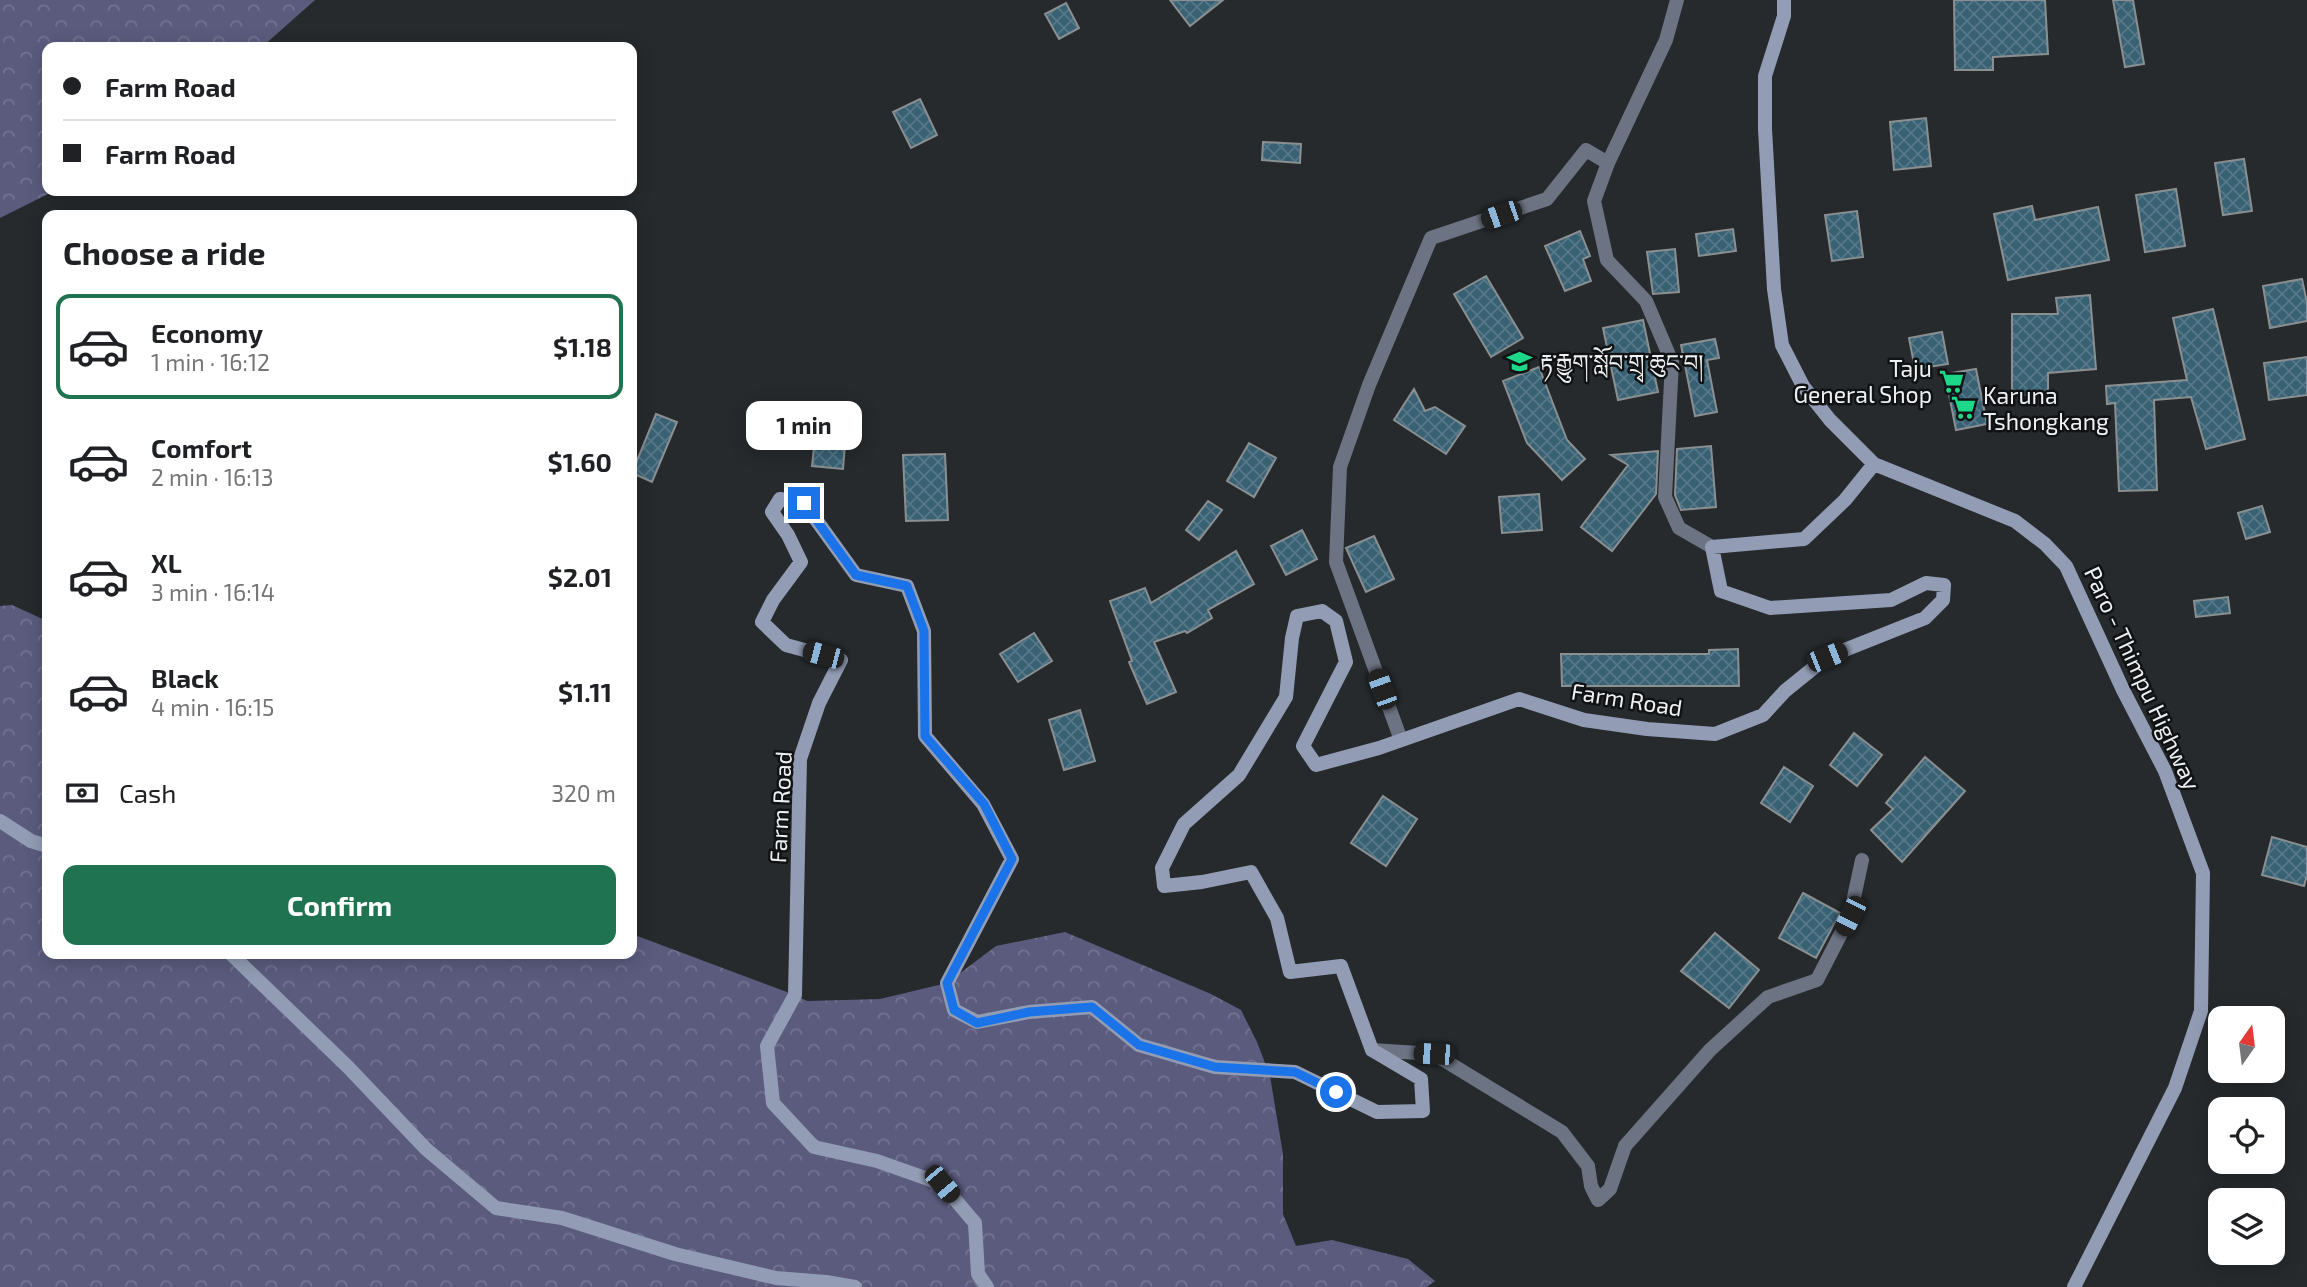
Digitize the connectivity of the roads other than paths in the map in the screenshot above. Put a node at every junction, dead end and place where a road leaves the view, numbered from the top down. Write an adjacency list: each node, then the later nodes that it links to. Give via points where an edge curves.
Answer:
1 (1677, 0): 3 (street, via 1666,40)
2 (1784, 0): 4 (street, Paro - Thimpu Highway, via 1784,16 1765,76 1774,289 1782,345 1802,386)
3 (1608, 163): 5 (street, via 1594,201 1607,260 1646,301 1672,362 1664,497 1679,528); 6 (street, via 1586,150 1548,199 1431,238 1369,385 1340,467 1336,562)
4 (1874, 464): 5 (street, via 1804,539); 14 (street, Paro - Thimpu Highway, via 2015,521 2066,566 2165,771 2203,873 2201,1011 2175,1088)
5 (1713, 547): 6 (street, Farm Road, via 1721,591 1770,608 1891,600 1926,583 1944,585 1943,600 1925,618 1827,657 1763,715 1715,734 1584,720 1519,699)
6 (1401, 740): 11 (street, Farm Road, via 1316,765 1303,746 1346,662 1336,621 1322,611 1297,616 1286,697 1239,775 1184,824 1162,869 1164,886 1251,872 1277,918 1290,972 1340,966)
7 (0, 821): 8 (street)
8 (42, 844)
9 (1862, 860): 11 (street, via 1850,916 1817,980 1768,997 1710,1050 1625,1146 1610,1189 1598,1200 1588,1166 1562,1132 1434,1054)
10 (236, 959): 12 (street, via 426,1149 496,1208 562,1218 675,1254 776,1278)
11 (1372, 1050): 13 (street, Farm Road, via 1421,1079 1423,1111 1377,1112 1295,1072 1215,1067 1139,1045 1092,1007 1029,1012 977,1023 954,1010 947,983 1012,859 984,804 925,736 924,631 907,586 856,575 804,503 780,499 772,512 801,562 762,622 786,645 841,660 819,703 800,759 795,995 767,1046 774,1103 814,1147 877,1161 942,1184 975,1223 978,1274)
12 (855, 1287)
13 (987, 1287)
14 (2074, 1287)

